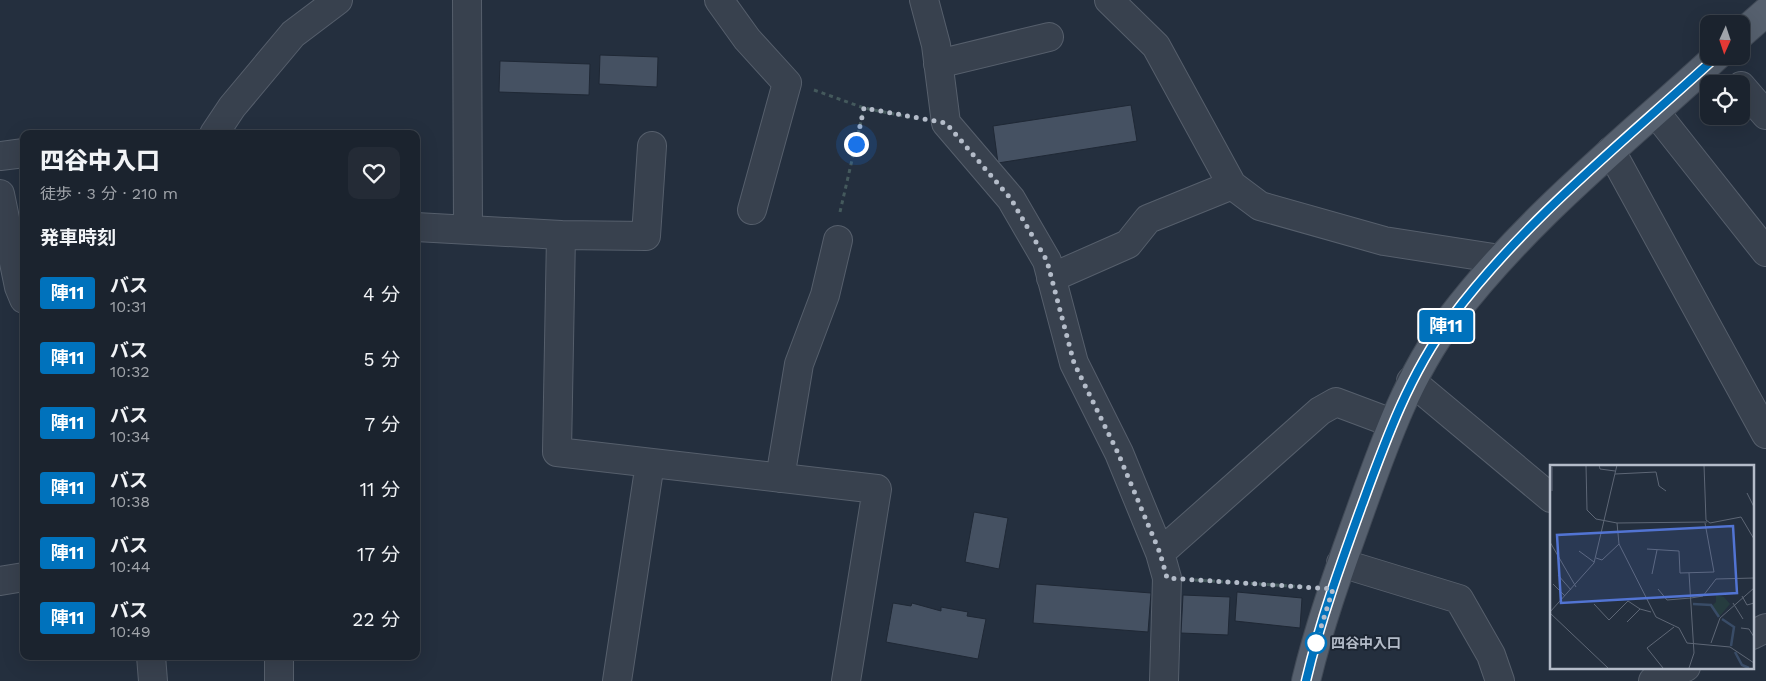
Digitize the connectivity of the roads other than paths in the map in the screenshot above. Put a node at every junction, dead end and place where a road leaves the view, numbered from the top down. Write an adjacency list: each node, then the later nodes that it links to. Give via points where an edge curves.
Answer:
1 (338, 0): 16 (street, via 293,34)
2 (467, 0): 25 (street)
3 (719, 0): 23 (street, via 747,39 787,83)
4 (924, 0): 9 (street)
5 (1109, 0): 21 (street, via 1156,46)
6 (1766, 12): 7 (main road)
7 (1750, 26)
8 (1050, 37): 9 (street)
9 (938, 64): 30 (street, via 946,123 1011,199 1047,261)
10 (1708, 65): 14 (main road)
11 (1724, 65): 12 (street)
12 (1732, 75)
13 (1750, 97): 15 (street)
14 (1656, 112): 18 (main road); 28 (street)
15 (1766, 115)
16 (217, 130)
17 (652, 146): 26 (street, via 646,236)
18 (1611, 151): 29 (main road); 34 (street)
19 (20, 154): 20 (street)
20 (0, 156)
21 (1232, 185): 29 (street, via 1260,206 1384,241); 30 (street, via 1148,220 1128,244)
22 (0, 194): 31 (street)
23 (752, 210)
24 (420, 228): 25 (street)
25 (468, 228): 26 (street)
26 (561, 235): 35 (street, via 557,452)
27 (838, 240): 36 (street, via 826,295 799,364)
28 (1766, 252)
29 (1500, 259): 32 (main road, via 1450,319)
30 (1051, 278): 39 (street, via 1074,363 1118,453)
31 (20, 282)
32 (1411, 381): 33 (main road); 37 (street)
33 (1392, 423): 38 (main road); 39 (street, via 1336,402 1320,412)
34 (1766, 434)
35 (650, 463): 36 (street); 49 (street)
36 (780, 478): 50 (street, via 877,489)
37 (1550, 497)
38 (1341, 563): 52 (main road); 53 (street, via 1459,599 1491,655)
39 (1163, 566): 51 (street)
40 (20, 578): 41 (street)
41 (0, 581)
42 (1766, 628): 43 (street)
43 (1754, 634)
44 (151, 660): 47 (street)
45 (279, 660): 48 (street)
46 (1684, 668): 54 (street)
47 (153, 681)
48 (279, 681)
49 (617, 681)
50 (846, 681)
51 (1164, 681)
52 (1306, 681)
53 (1500, 681)
54 (1653, 681)

